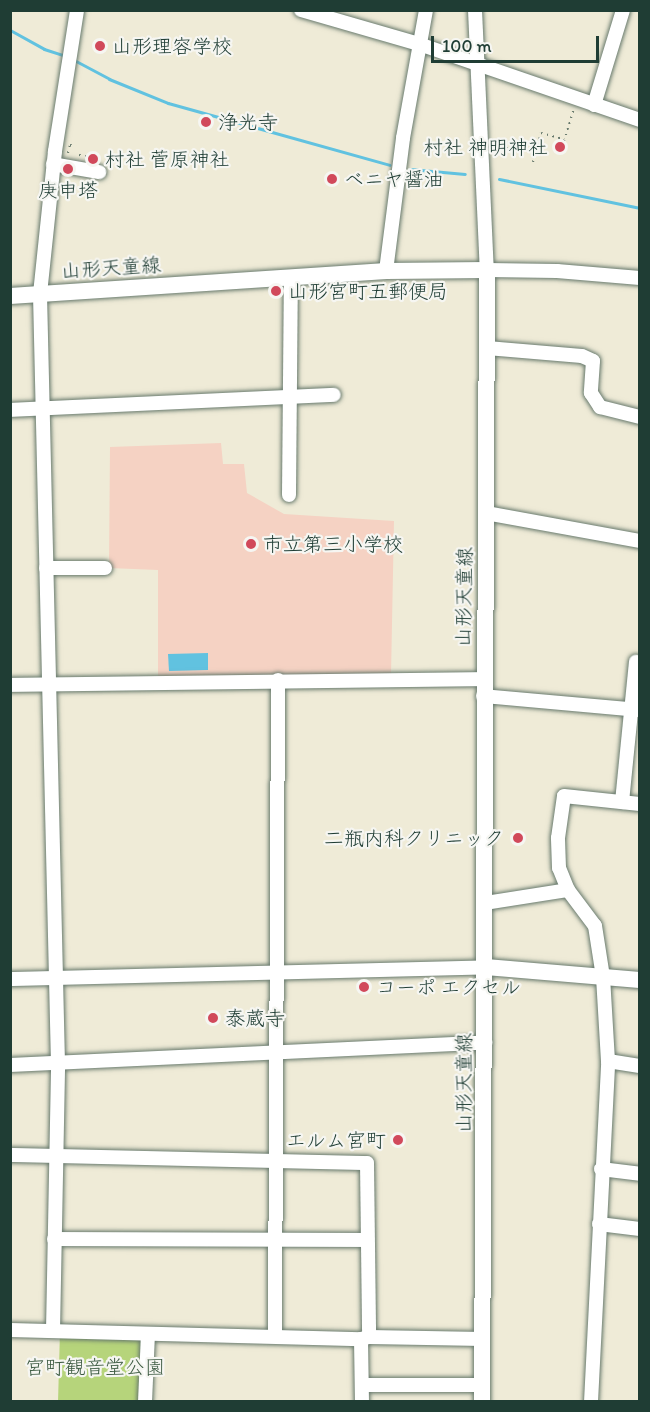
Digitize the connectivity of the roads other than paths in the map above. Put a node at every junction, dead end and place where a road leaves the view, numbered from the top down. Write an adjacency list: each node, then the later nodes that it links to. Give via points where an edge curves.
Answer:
1 (76, 10): 10 (street)
2 (426, 10): 6 (street)
3 (475, 10): 7 (street)
4 (623, 10): 8 (street)
5 (306, 11): 6 (street)
6 (419, 44): 7 (street); 13 (street)
7 (478, 66): 8 (street); 12 (street)
8 (594, 105): 9 (street)
9 (639, 120)
10 (53, 164): 11 (street); 16 (street)
11 (99, 172)
12 (487, 270): 13 (main road, 山形天童線); 15 (street); 18 (main road, 山形天童線)
13 (386, 272): 14 (main road, 山形天童線)
14 (291, 277): 16 (main road, 山形天童線); 19 (street)
15 (639, 278)
16 (40, 294): 17 (main road, 山形天童線); 21 (street)
17 (10, 296)
18 (487, 348): 23 (street, via 582,356 593,362 591,393 600,407); 25 (main road, 山形天童線)
19 (290, 395): 20 (street); 21 (street); 24 (street)
20 (334, 395)
21 (41, 409): 22 (street); 27 (street)
22 (10, 410)
23 (639, 417)
24 (289, 495)
25 (486, 513): 26 (street); 33 (main road, 山形天童線)
26 (639, 541)
27 (46, 568): 28 (street); 31 (street)
28 (105, 568)
29 (636, 662): 34 (street)
30 (279, 680): 31 (street); 33 (street); 40 (street)
31 (49, 684): 32 (street); 42 (street)
32 (10, 685)
33 (483, 687): 34 (street); 38 (main road, 山形天童線)
34 (635, 710): 35 (street)
35 (622, 802): 36 (street); 37 (street, via 564,796 558,838 559,868)
36 (639, 804)
37 (568, 890): 38 (street); 41 (street, via 595,926)
38 (485, 903): 39 (main road, 山形天童線)
39 (485, 967): 40 (street); 41 (main road); 45 (main road, 山形天童線)
40 (277, 970): 42 (street); 46 (street)
41 (603, 977): 44 (main road); 47 (street)
42 (56, 978): 43 (street); 48 (street)
43 (10, 979)
44 (639, 980)
45 (485, 1043): 46 (street); 66 (main road, 山形天童線)
46 (278, 1052): 48 (street); 53 (street)
47 (608, 1062): 50 (street); 54 (street)
48 (58, 1064): 49 (street); 52 (street)
49 (10, 1065)
50 (639, 1065)
51 (10, 1155): 52 (street)
52 (56, 1155): 53 (street); 58 (street)
53 (276, 1160): 59 (street, via 368,1163); 60 (street)
54 (601, 1169): 55 (street); 56 (street)
55 (639, 1174)
56 (599, 1224): 57 (street); 71 (street)
57 (639, 1229)
58 (54, 1239): 60 (street); 62 (street)
59 (367, 1240): 60 (street); 65 (street)
60 (277, 1242): 64 (street)
61 (10, 1330): 62 (street)
62 (53, 1331): 63 (street)
63 (148, 1334): 64 (street); 69 (street)
64 (274, 1336): 65 (street)
65 (365, 1338): 66 (street); 67 (street)
66 (483, 1339): 68 (main road, 山形天童線)
67 (362, 1385): 68 (street); 70 (street)
68 (482, 1393)
69 (145, 1401)
70 (362, 1401)
71 (591, 1401)

